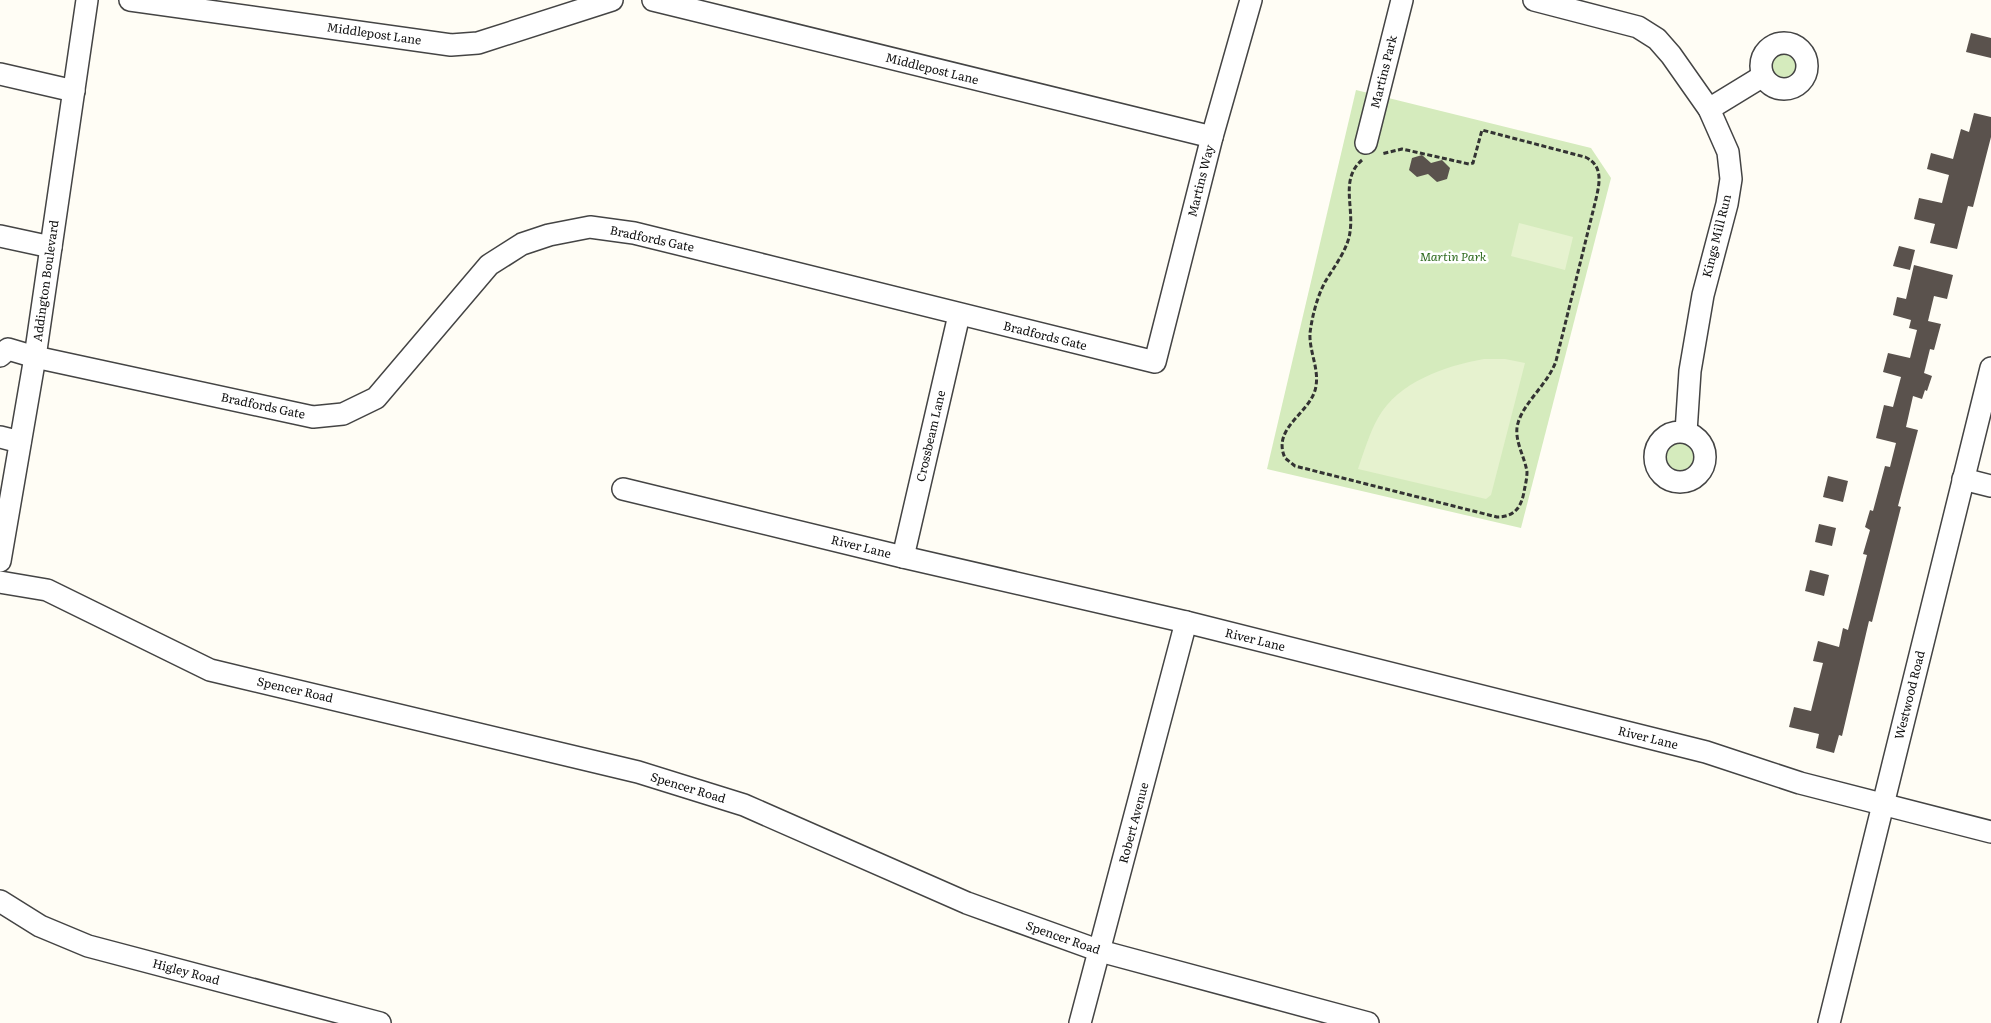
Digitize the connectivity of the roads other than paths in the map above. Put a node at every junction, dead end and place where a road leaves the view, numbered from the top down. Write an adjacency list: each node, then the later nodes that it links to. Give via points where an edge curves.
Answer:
1 (87, 0): 10 (street, Addington Boulevard)
2 (130, 0): 3 (street, Middlepost Lane, via 451,45 478,42)
3 (612, 0)
4 (653, 0): 12 (street, Middlepost Lane)
5 (1251, 0): 12 (street, Martins Way)
6 (1402, 0): 13 (street, Martins Park)
7 (1534, 0): 11 (street, Kings Mill Run, via 1638,27 1658,39)
8 (0, 74): 10 (street)
9 (1763, 76): 11 (street)
10 (74, 91): 15 (street, Addington Boulevard)
11 (1709, 109): 21 (street, Kings Mill Run, via 1728,152 1731,179 1702,296 1690,371)
12 (1212, 137): 19 (street, Martins Way)
13 (1370, 152)
14 (0, 236): 15 (street)
15 (51, 247): 18 (street, Addington Boulevard)
16 (959, 315): 18 (street, Bradfords Gate, via 634,233 590,227 522,244 489,264 376,398 343,414 313,417); 19 (street, Bradfords Gate); 26 (street, Crossbeam Lane)
17 (0, 356): 18 (street, Bradfords Gate, via 8,349)
18 (34, 356): 22 (street, Addington Boulevard)
19 (1155, 362)
20 (1991, 368): 23 (street, Westwood Road)
21 (1686, 432)
22 (10, 440): 27 (street, Addington Boulevard)
23 (1963, 479): 24 (street); 30 (street, Westwood Road)
24 (1991, 486)
25 (623, 489): 26 (street, River Lane)
26 (903, 557): 29 (street, River Lane)
27 (0, 561)
28 (0, 582): 33 (street, Spencer Road, via 47,590 210,670 638,772 744,805 967,903)
29 (1186, 622): 30 (street, River Lane, via 1706,752 1800,783); 33 (street, Robert Avenue)
30 (1884, 805): 31 (street, River Lane); 37 (street, Westwood Road)
31 (1991, 832)
32 (0, 901): 34 (street, Higley Road, via 40,926 88,946)
33 (1100, 951): 35 (street, Robert Avenue); 36 (street, Spencer Road)
34 (380, 1023)
35 (1080, 1023)
36 (1368, 1023)
37 (1829, 1023)

